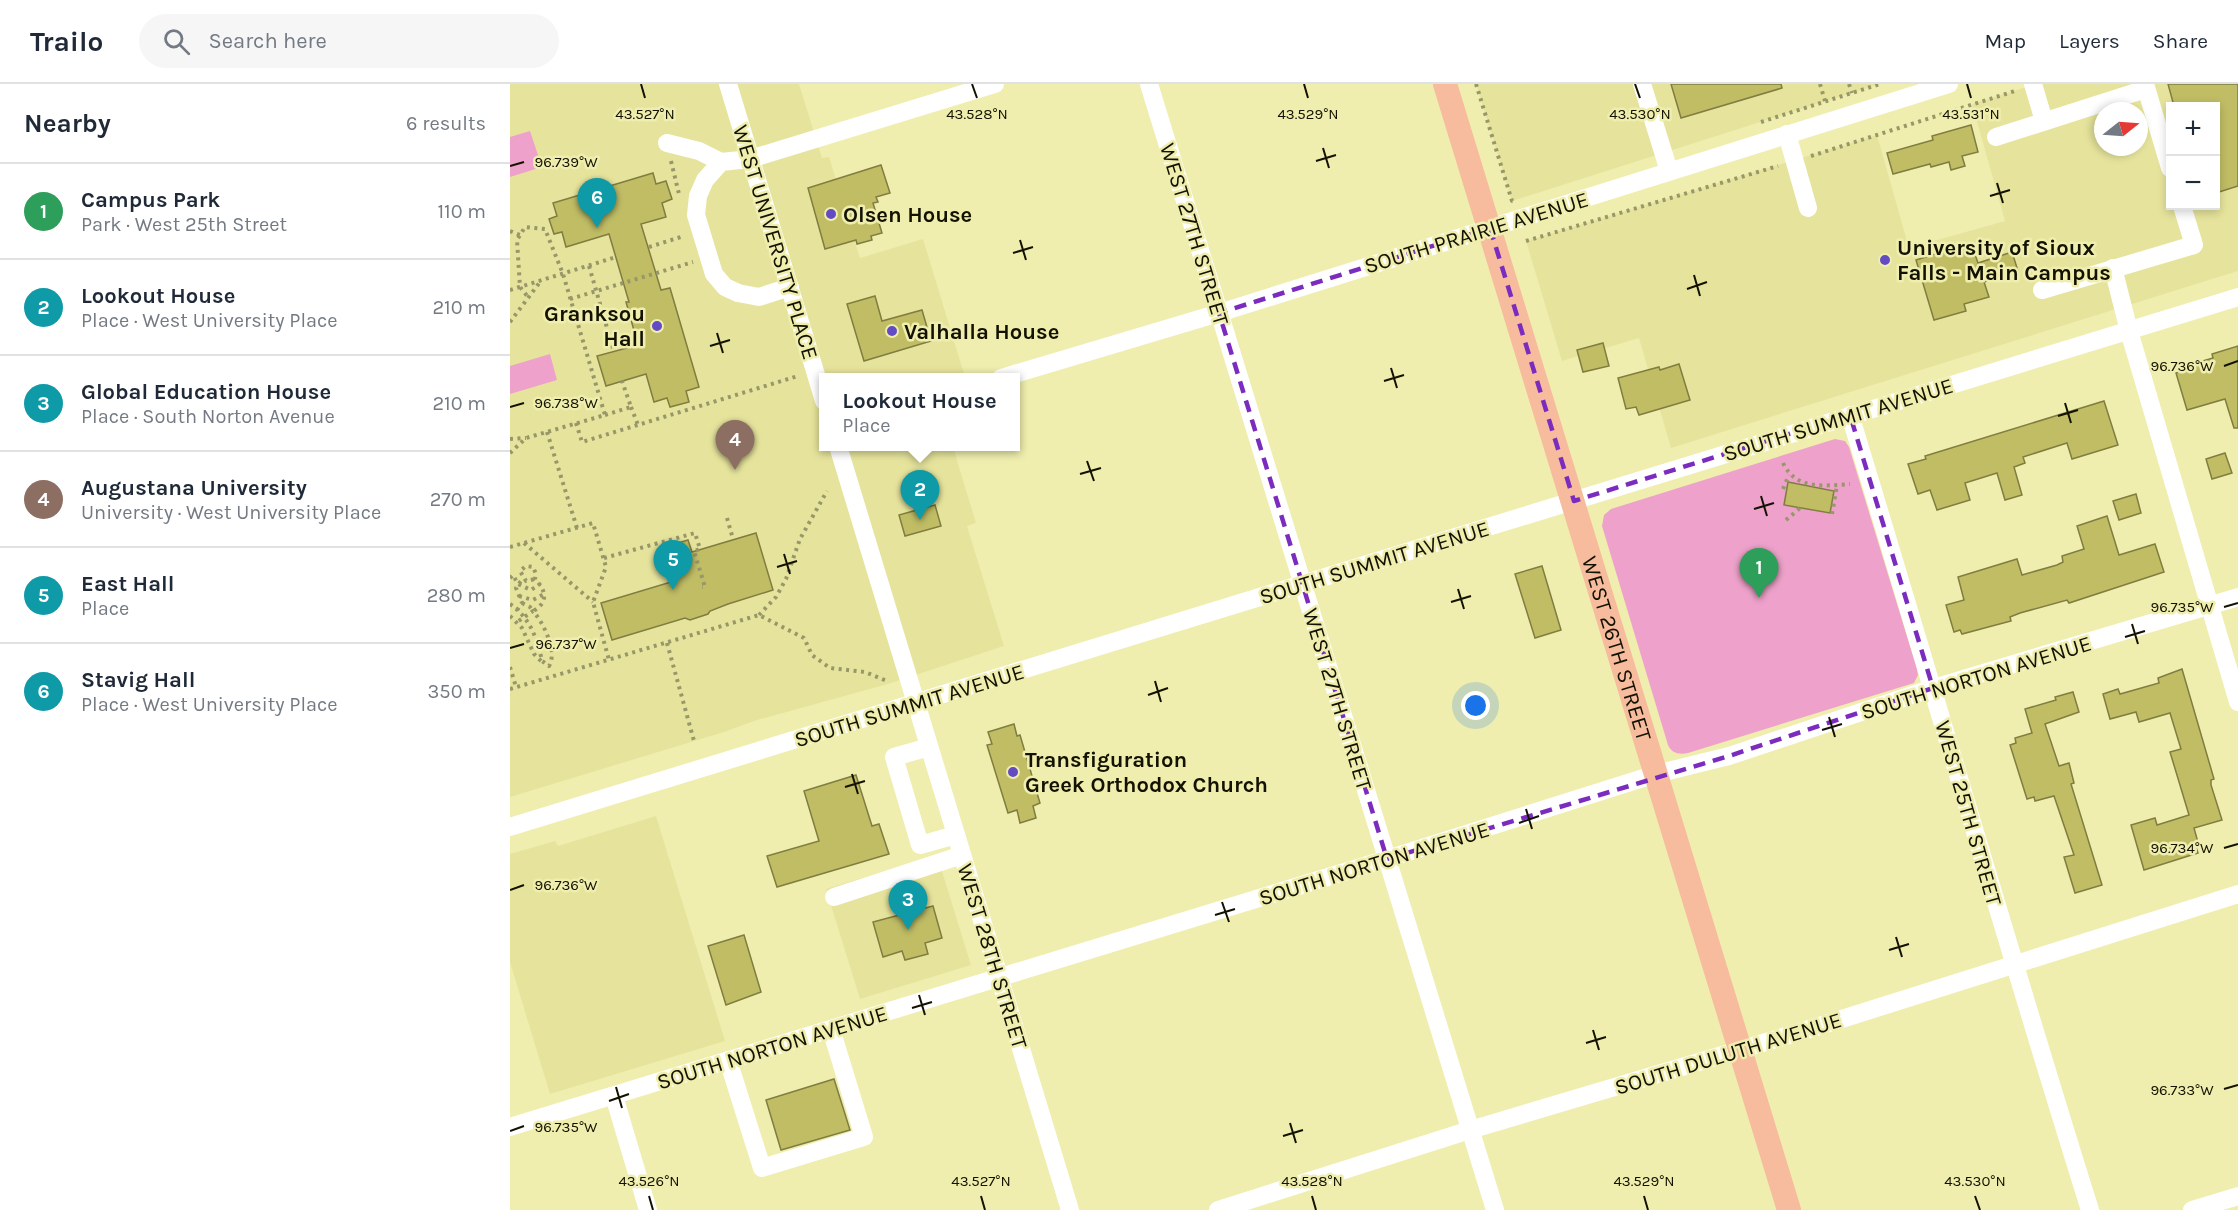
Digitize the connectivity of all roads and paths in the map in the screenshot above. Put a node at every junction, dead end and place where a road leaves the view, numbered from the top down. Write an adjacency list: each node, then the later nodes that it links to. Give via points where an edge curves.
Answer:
1 (728, 84): 19 (street, WEST UNIVERSITY PLACE)
2 (996, 84): 19 (street)
3 (1149, 84): 47 (street, WEST 27TH STREET)
4 (1445, 84): 27 (main road, WEST 26TH STREET)
5 (1476, 84): 24 (path)
6 (1642, 84): 22 (street)
7 (1820, 84): 13 (path)
8 (1849, 84): 12 (path)
9 (1949, 84): 15 (street, SOUTH PRAIRIE AVENUE)
10 (2033, 84): 14 (street); 20 (path)
11 (2145, 86): 14 (street); 18 (street)
12 (1852, 93)
13 (1825, 101)
14 (2044, 121): 16 (street)
15 (1787, 134): 20 (street); 22 (street, SOUTH PRAIRIE AVENUE)
16 (1996, 137)
17 (667, 143): 21 (street); 23 (path)
18 (2166, 156)
19 (750, 159): 21 (street); 40 (street, WEST UNIVERSITY PLACE)
20 (1794, 161): 25 (street); 31 (path)
21 (722, 162): 40 (street, via 705,180 696,215 714,274 738,293 759,297)
22 (1669, 171): 27 (street, SOUTH PRAIRIE AVENUE)
23 (679, 195)
24 (1512, 201)
25 (1808, 208)
26 (2183, 210): 36 (street, via 2194,245)
27 (1490, 228): 47 (street, SOUTH PRAIRIE AVENUE); 71 (main road, WEST 26TH STREET)
28 (510, 231): 29 (path)
29 (520, 235): 37 (path, via 525,227 545,229); 39 (path)
30 (688, 235): 32 (path)
31 (1526, 241)
32 (649, 247)
33 (616, 257): 35 (path)
34 (693, 262): 43 (path)
35 (589, 266): 37 (path); 43 (path)
36 (2113, 268): 42 (street); 49 (street)
37 (563, 274): 38 (path); 46 (path)
38 (541, 280): 39 (path); 44 (path)
39 (520, 287): 41 (path); 44 (path)
40 (790, 287): 54 (street, WEST UNIVERSITY PLACE)
41 (510, 290)
42 (2042, 290)
43 (597, 291): 46 (path); 50 (path)
44 (528, 297): 48 (path)
45 (2238, 297): 49 (street, SOUTH SUMMIT AVENUE)
46 (570, 299): 56 (path)
47 (1220, 313): 51 (street, SOUTH PRAIRIE AVENUE); 86 (street, WEST 27TH STREET)
48 (510, 322)
49 (2129, 331): 57 (street, SOUTH SUMMIT AVENUE); 94 (street)
50 (614, 352)
51 (1018, 373)
52 (792, 378): 59 (path)
53 (622, 381): 55 (path)
54 (819, 383)
55 (631, 407): 56 (path); 59 (path)
56 (605, 415): 58 (path)
57 (1850, 415): 71 (street, SOUTH SUMMIT AVENUE); 109 (street, WEST 25TH STREET)
58 (576, 423): 59 (path, via 582,442); 60 (path)
59 (639, 425)
60 (547, 432): 61 (path); 76 (path)
61 (526, 438): 62 (path); 64 (path)
62 (510, 439)
63 (839, 451): 112 (street)
64 (510, 453)
65 (1783, 463): 66 (path)
66 (1789, 475): 68 (path, via 1798,481); 69 (path)
67 (1850, 484): 68 (path)
68 (1837, 485): 73 (path)
69 (1784, 489)
70 (827, 491): 97 (path, via 800,539 786,579)
71 (1574, 501): 86 (street, SOUTH SUMMIT AVENUE); 115 (main road, WEST 26TH STREET)
72 (1800, 508): 75 (path)
73 (1832, 514)
74 (727, 518): 77 (path)
75 (1786, 520)
76 (577, 528): 78 (path); 80 (path, via 593,523)
77 (734, 539)
78 (524, 543): 79 (path); 91 (path)
79 (510, 547)
80 (604, 558): 87 (path, via 695,532 700,549 694,550); 91 (path, via 606,567)
81 (510, 578): 84 (path, via 513,575)
82 (523, 578): 83 (path); 83 (path, via 520,571 530,566 535,570); 84 (path)
83 (535, 579): 85 (path)
84 (518, 584): 85 (path, via 531,590); 89 (path)
85 (540, 584): 88 (path)
86 (1303, 584): 112 (street, SOUTH SUMMIT AVENUE); 119 (street, WEST 27TH STREET)
87 (702, 587)
88 (544, 594): 89 (path, via 534,600); 96 (path, via 541,606)
89 (518, 595): 93 (path)
90 (2238, 597): 94 (street, SOUTH NORTON AVENUE)
91 (593, 602): 102 (path)
92 (510, 603): 95 (path)
93 (522, 603): 95 (path); 96 (path)
94 (2210, 606): 109 (street, SOUTH NORTON AVENUE); 111 (street)
95 (517, 610): 99 (path)
96 (532, 611): 99 (path); 104 (path, via 548,635 552,660)
97 (759, 615): 101 (path); 107 (path, via 804,638 812,655 830,668 865,672)
98 (510, 616): 100 (path)
99 (523, 617): 100 (path); 103 (path, via 537,640)
100 (516, 622): 103 (path)
101 (667, 643): 102 (path); 113 (path)
102 (609, 660): 106 (path)
103 (542, 661): 104 (path)
104 (549, 666): 106 (path)
105 (510, 667): 108 (path)
106 (552, 677): 108 (path)
107 (887, 681)
108 (516, 687): 110 (path)
109 (1933, 688): 115 (street, SOUTH NORTON AVENUE, via 1729,756); 122 (street, WEST 25TH STREET)
110 (510, 689)
111 (2238, 702)
112 (916, 703): 114 (street, WEST 28TH STREET); 116 (street, SOUTH SUMMIT AVENUE)
113 (694, 741)
114 (929, 747): 117 (street, WEST 28TH STREET); 117 (street, via 894,757 920,846)
115 (1656, 774): 119 (street, SOUTH NORTON AVENUE); 125 (main road, WEST 26TH STREET)
116 (510, 827)
117 (956, 835): 118 (street, WEST 28TH STREET)
118 (962, 855): 121 (street); 123 (street, WEST 28TH STREET)
119 (1387, 860): 123 (street, SOUTH NORTON AVENUE); 129 (street, WEST 27TH STREET)
120 (2238, 894): 122 (street, SOUTH DULUTH AVENUE)
121 (834, 897)
122 (2013, 964): 125 (street, SOUTH DULUTH AVENUE); 136 (street, WEST 25TH STREET)
123 (999, 977): 124 (street, SOUTH NORTON AVENUE); 132 (street, WEST 28TH STREET)
124 (831, 1029): 126 (street, SOUTH NORTON AVENUE); 126 (street, via 864,1137 762,1168)
125 (1739, 1050): 129 (street, SOUTH DULUTH AVENUE); 135 (main road, WEST 26TH STREET)
126 (728, 1060): 127 (street, SOUTH NORTON AVENUE)
127 (614, 1096): 128 (street, SOUTH NORTON AVENUE); 131 (street)
128 (510, 1127)
129 (1470, 1130): 133 (street, SOUTH DULUTH AVENUE); 134 (street, WEST 27TH STREET)
130 (2238, 1196): 137 (street)
131 (648, 1210)
132 (1070, 1210)
133 (1218, 1210)
134 (1495, 1210)
135 (1789, 1210)
136 (2090, 1210)
137 (2192, 1210)

